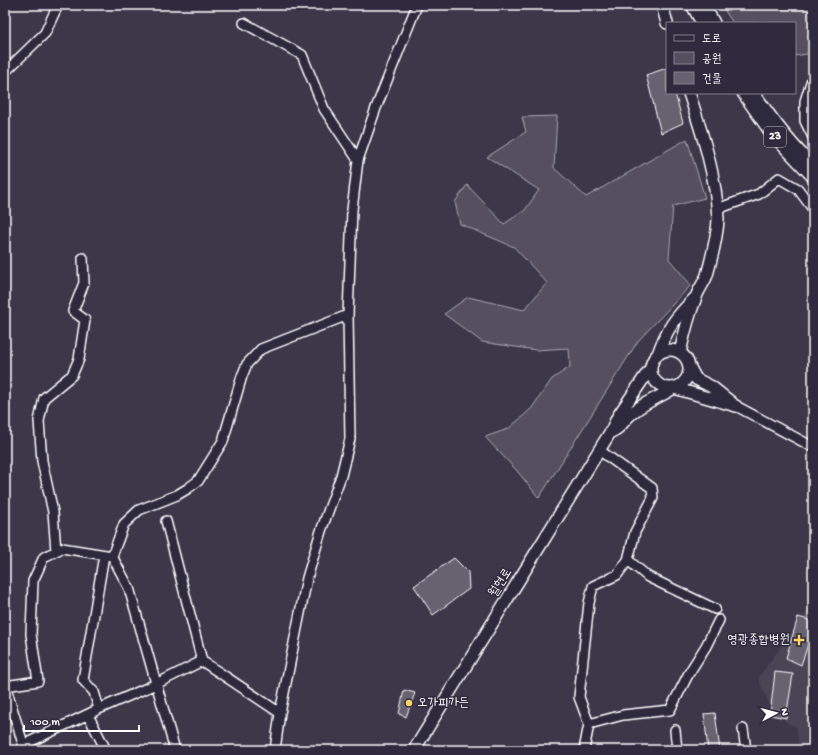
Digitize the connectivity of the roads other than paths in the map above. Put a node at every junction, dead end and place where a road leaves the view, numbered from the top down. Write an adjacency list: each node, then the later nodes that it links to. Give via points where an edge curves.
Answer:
1 (58, 5): 10 (street, via 45,33)
2 (417, 5): 16 (street)
3 (662, 5): 6 (main road)
4 (692, 5): 7 (main road)
5 (704, 5): 8 (main road)
6 (667, 22)
7 (701, 22)
8 (713, 22)
9 (244, 23): 16 (street, via 302,55 324,109)
10 (5, 72)
11 (813, 76): 15 (street, via 805,100 805,121)
12 (689, 94): 19 (main road, via 707,154)
13 (744, 94): 18 (main road, 23, via 771,133)
14 (755, 94): 17 (main road, 23, via 768,114)
15 (813, 137)
16 (358, 160): 23 (street, via 352,210)
17 (813, 165)
18 (813, 177)
19 (717, 209): 20 (street, via 759,194 779,178 798,189); 22 (main road, via 718,220 713,251 707,276)
20 (813, 209)
21 (83, 258): 34 (street, via 84,283 73,311 85,320 78,359 72,375 44,398 39,421 42,461 52,512)
22 (696, 297): 24 (main road); 25 (main road, via 675,319 663,338)
23 (348, 315): 35 (street, via 261,349 247,364 223,441 198,481 177,495 139,510 124,524); 43 (street, via 350,439 341,476 307,578)
24 (680, 353): 25 (main road, via 669,350); 26 (main road)
25 (658, 354): 27 (main road)
26 (688, 362): 28 (main road, via 689,369 685,381); 29 (main road, via 696,379 712,387)
27 (650, 369): 28 (main road, via 658,384 668,389); 30 (main road, 월현로, via 618,416)
28 (674, 388): 29 (main road); 30 (main road, via 645,403 628,416 618,429)
29 (736, 406): 31 (street)
30 (611, 431): 32 (main road, 월현로)
31 (813, 447)
32 (600, 450): 36 (street, via 652,488 653,498 635,532); 52 (main road, 월현로)
33 (166, 521): 39 (street)
34 (56, 551): 35 (street, via 62,548); 41 (street, via 44,557 34,581 31,634 38,681)
35 (108, 556): 40 (street, via 129,588); 42 (street, via 83,680 94,692)
36 (628, 560): 37 (street, via 648,577); 45 (street, via 617,575 594,586 589,603 579,697)
37 (715, 609)
38 (719, 620): 45 (street, via 670,710 623,715)
39 (202, 661): 40 (street); 43 (street)
40 (156, 684): 42 (street); 50 (street)
41 (5, 686): 48 (street)
42 (99, 709): 44 (street)
43 (280, 713): 51 (street)
44 (88, 715): 48 (street); 49 (street)
45 (589, 724): 53 (street)
46 (743, 729): 55 (street)
47 (675, 730): 54 (street)
48 (24, 748)
49 (106, 750)
50 (175, 750)
51 (274, 750)
52 (414, 750)
53 (584, 750)
54 (677, 750)
55 (746, 750)

